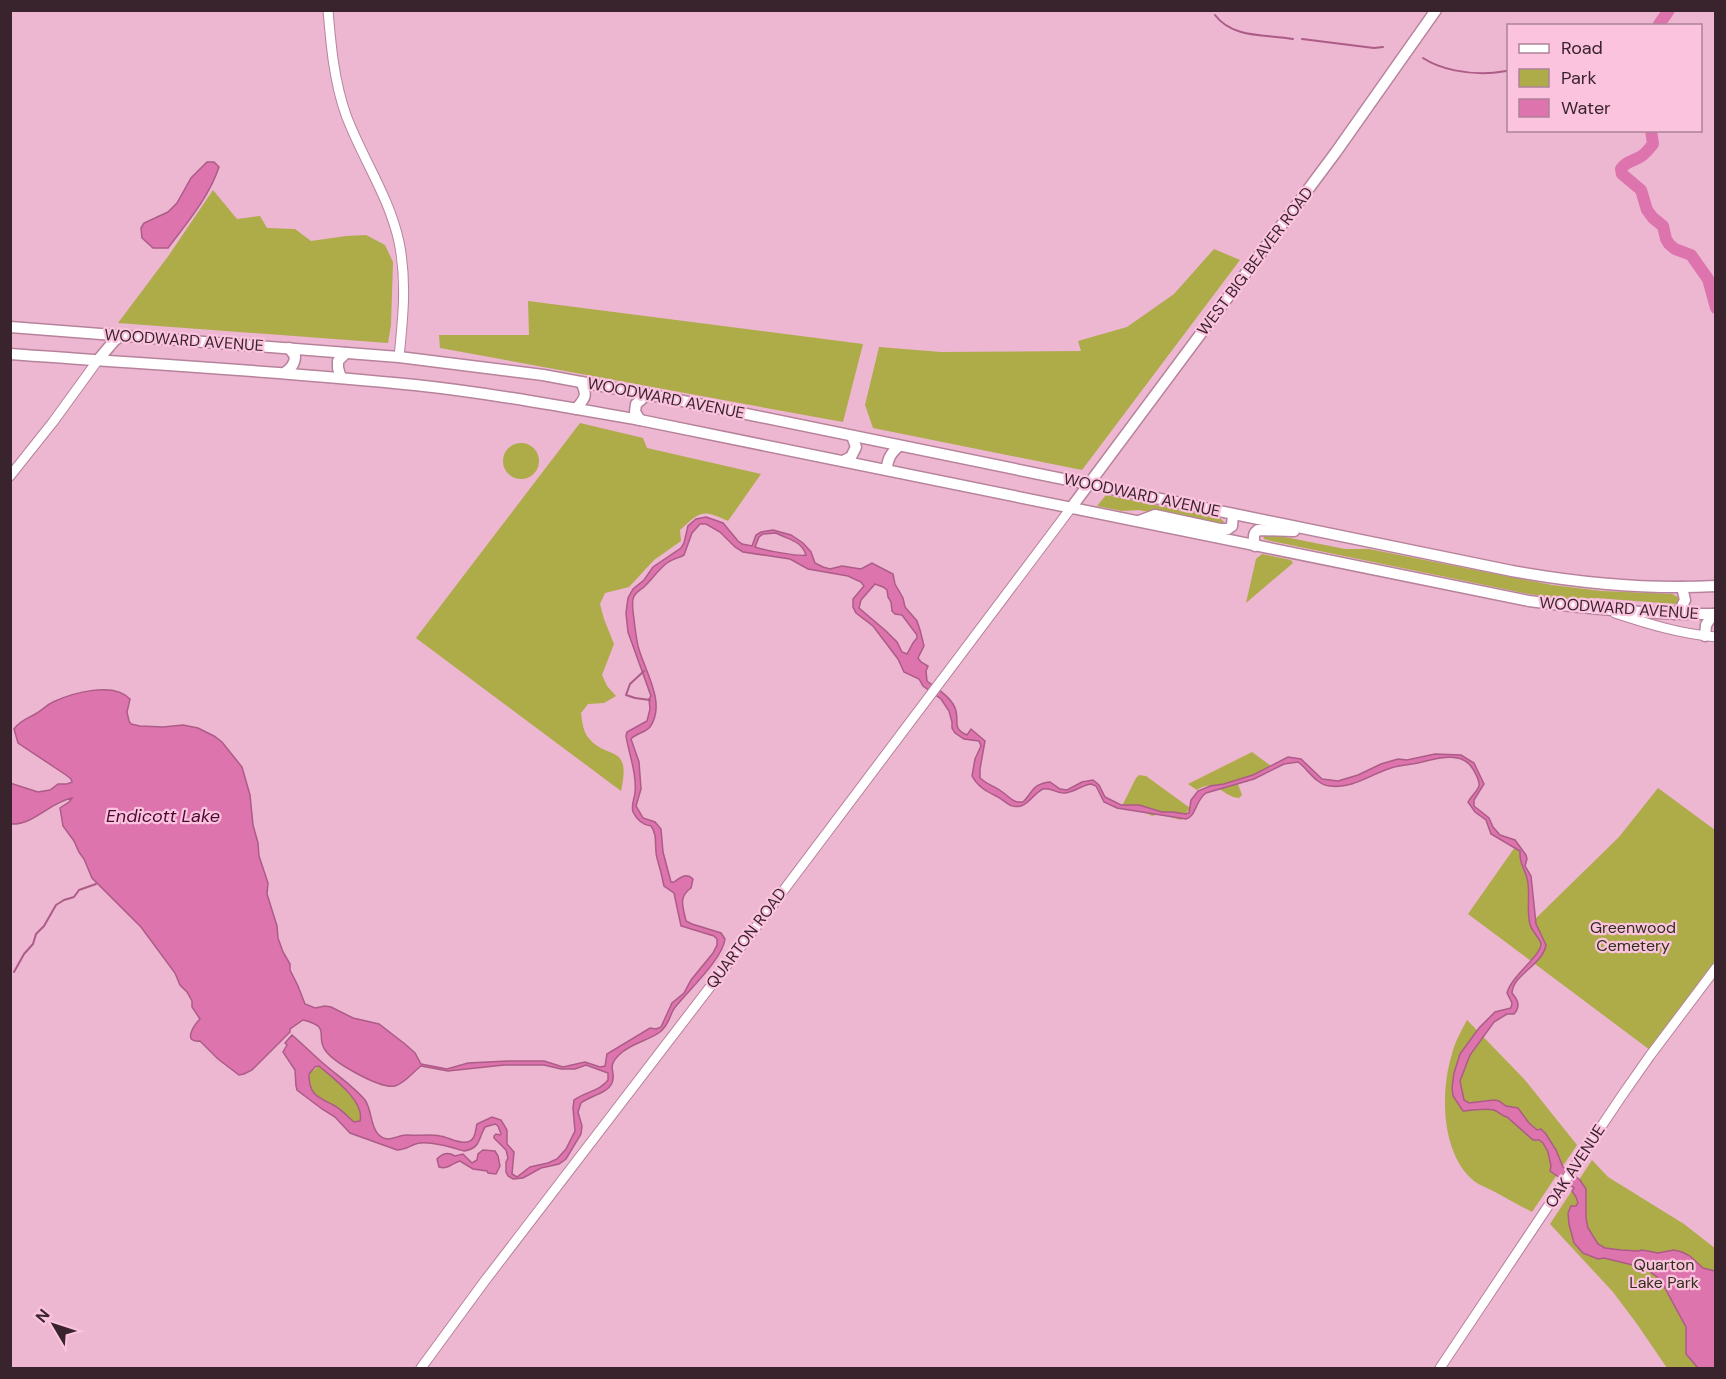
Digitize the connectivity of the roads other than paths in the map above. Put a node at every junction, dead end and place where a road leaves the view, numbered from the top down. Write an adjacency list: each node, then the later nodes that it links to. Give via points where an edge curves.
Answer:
1 (328, 10): 8 (street, via 333,60 346,114 391,213 399,244 404,286)
2 (1436, 10): 21 (main road, WEST BIG BEAVER ROAD, via 1342,144)
3 (10, 327): 4 (main road, WOODWARD AVENUE)
4 (122, 335): 5 (main road, WOODWARD AVENUE); 9 (main road)
5 (290, 348): 6 (main road, WOODWARD AVENUE); 10 (main road, via 295,360)
6 (346, 353): 8 (main road, WOODWARD AVENUE); 11 (main road, via 338,361)
7 (10, 354): 9 (main road, WOODWARD AVENUE)
8 (399, 357): 12 (main road, WOODWARD AVENUE)
9 (98, 360): 10 (main road, WOODWARD AVENUE); 20 (street)
10 (284, 374): 11 (main road, WOODWARD AVENUE)
11 (341, 378): 14 (main road, WOODWARD AVENUE)
12 (581, 382): 13 (main road, WOODWARD AVENUE); 14 (main road, via 586,396)
13 (648, 394): 15 (main road, via 636,404); 16 (main road, WOODWARD AVENUE)
14 (576, 409): 15 (main road, WOODWARD AVENUE)
15 (640, 420): 18 (main road, WOODWARD AVENUE)
16 (852, 436): 17 (main road, WOODWARD AVENUE); 18 (main road, via 856,447 851,457)
17 (899, 446): 19 (main road, via 891,452); 21 (main road, WOODWARD AVENUE)
18 (843, 461): 19 (main road, WOODWARD AVENUE)
19 (887, 470): 22 (main road, WOODWARD AVENUE)
20 (10, 476)
21 (1088, 484): 22 (main road, WEST BIG BEAVER ROAD); 23 (main road, WOODWARD AVENUE)
22 (1071, 508): 24 (main road, WOODWARD AVENUE); 34 (street, QUARTON ROAD)
23 (1233, 514): 24 (main road, via 1228,529 1155,515); 25 (main road, WOODWARD AVENUE)
24 (1139, 522): 26 (main road, WOODWARD AVENUE)
25 (1312, 530): 26 (main road, via 1262,529 1254,533); 28 (main road, WOODWARD AVENUE, via 1574,581)
26 (1255, 546): 29 (main road, WOODWARD AVENUE, via 1529,601)
27 (1716, 586): 28 (main road, WOODWARD AVENUE)
28 (1682, 587): 30 (main road, via 1685,600)
29 (1607, 610): 30 (main road, WOODWARD AVENUE); 32 (street, via 1666,628)
30 (1674, 614): 31 (main road, WOODWARD AVENUE)
31 (1714, 614): 32 (main road, via 1706,625)
32 (1710, 636)
33 (1716, 968): 35 (street, OAK AVENUE, via 1648,1058)
34 (421, 1368)
35 (1440, 1368)

